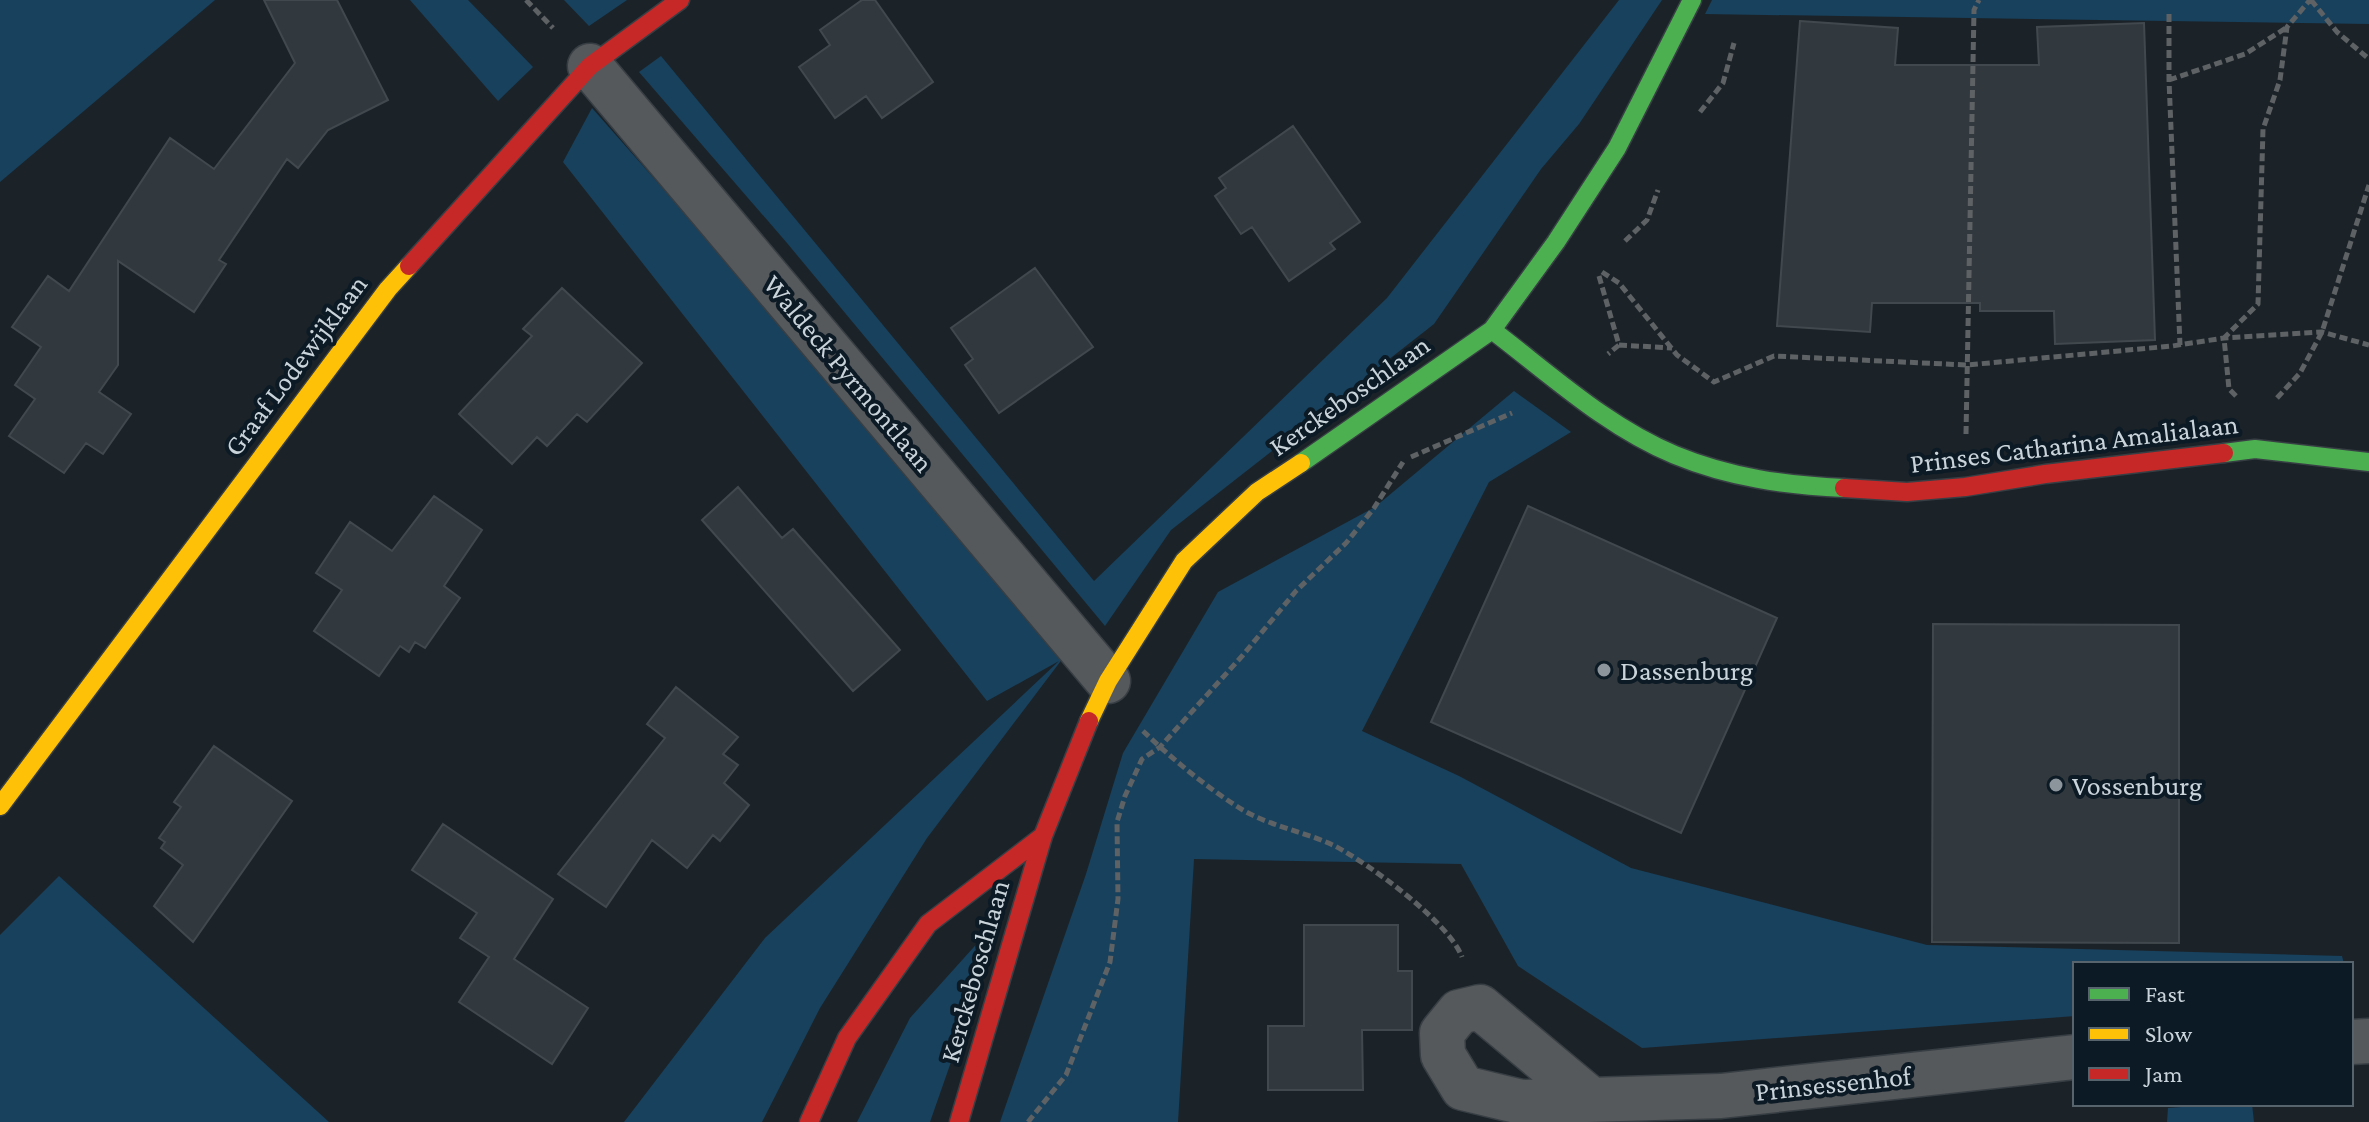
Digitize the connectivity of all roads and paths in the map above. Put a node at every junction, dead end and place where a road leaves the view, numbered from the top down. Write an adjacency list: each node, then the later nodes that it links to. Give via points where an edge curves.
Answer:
1 (680, 0): 9 (street, Graaf Lodewijklaan)
2 (1692, 0): 14 (street, Kerckeboschlaan, via 1623,136)
3 (1979, 0): 23 (path, via 1974,10)
4 (2310, 0): 6 (path); 8 (path)
5 (2169, 14): 10 (path)
6 (2287, 27): 10 (path, via 2245,54); 18 (path, via 2280,80 2263,129 2258,304)
7 (1735, 41): 11 (path, via 1723,83)
8 (2369, 59)
9 (590, 66): 29 (street, Waldeck Pyrmontlaan); 31 (street, Graaf Lodewijklaan, via 388,289)
10 (2169, 80): 20 (path)
11 (1695, 117)
12 (1662, 180): 15 (path, via 1647,220)
13 (2369, 185): 17 (path)
14 (1556, 242): 15 (path); 16 (street, Kerckeboschlaan)
15 (1597, 268): 19 (path); 22 (path, via 1619,283)
16 (1492, 330): 24 (street, Prinses Catharina Amalialaan); 29 (street, Kerckeboschlaan, via 1257,492 1184,561)
17 (2322, 332): 18 (path); 21 (path); 25 (path, via 2300,373)
18 (2224, 338): 20 (path); 25 (path, via 2229,389)
19 (1619, 345): 22 (path); 24 (path)
20 (2180, 345): 23 (path)
21 (2369, 345)
22 (1672, 348): 23 (path, via 1714,382 1774,356)
23 (1967, 365): 28 (path)
24 (1564, 386): 28 (street, Prinses Catharina Amalialaan, via 1607,418 1674,455 1725,472 1782,485 1907,492); 30 (path, via 1404,460 1346,543 1296,591)
25 (2258, 421): 26 (path)
26 (2255, 449): 27 (street, Prinses Catharina Amalialaan); 28 (street, Prinses Catharina Amalialaan)
27 (2369, 462)
28 (1965, 487)
29 (1108, 681): 30 (path, via 1127,716); 32 (street, Kerckeboschlaan)
30 (1160, 747): 33 (path, via 1240,809 1335,846 1406,894 1458,946); 38 (path, via 1142,759 1117,822 1118,899 1110,962 1066,1075)
31 (0, 806)
32 (1043, 836): 36 (street, Kerckeboschlaan, via 928,924 847,1038); 37 (street, Kerckeboschlaan)
33 (1480, 1007): 35 (street); 35 (street, Prinsessenhof, via 1459,1012 1442,1033 1443,1055 1463,1088 1521,1102)
34 (2073, 1057): 35 (street, Prinsessenhof, via 1721,1096)
35 (1589, 1098)
36 (809, 1122)
37 (959, 1122)
38 (1028, 1122)

